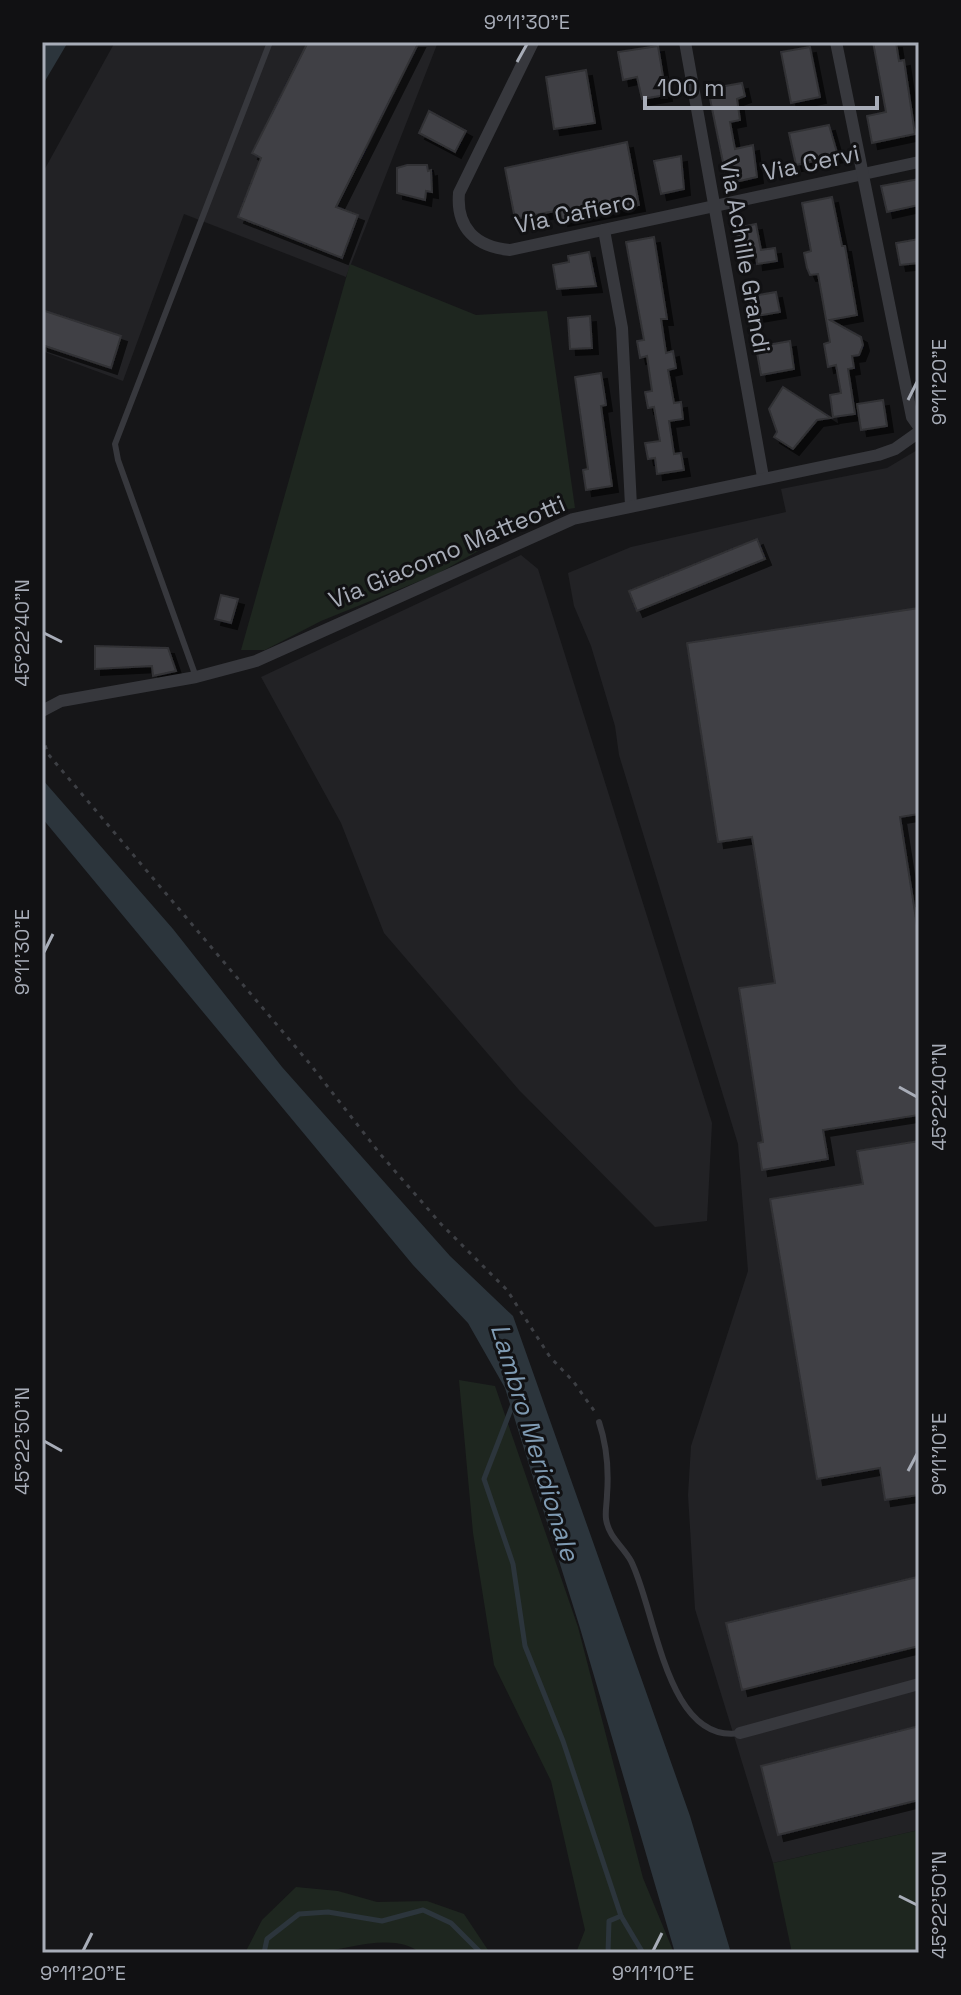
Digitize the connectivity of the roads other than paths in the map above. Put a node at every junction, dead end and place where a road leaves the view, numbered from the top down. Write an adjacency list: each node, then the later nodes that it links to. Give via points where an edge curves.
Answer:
1 (270, 42): 12 (lane, via 115,444)
2 (533, 42): 8 (street, Via Cafiero, via 459,193 460,219 469,234 496,249)
3 (685, 42): 7 (street, Via Achille Grandi)
4 (836, 42): 6 (street)
5 (919, 162): 6 (street, Via Cervi)
6 (861, 174): 7 (street, Via Cervi); 9 (street, via 912,417)
7 (713, 206): 8 (street, Via Cafiero); 10 (street, Via Achille Grandi)
8 (604, 230): 11 (street, via 622,328)
9 (919, 429): 10 (street, Via Giacomo Matteotti, via 895,449 878,455)
10 (763, 477): 11 (street, Via Giacomo Matteotti)
11 (631, 506): 12 (street, Via Giacomo Matteotti, via 544,530 256,661)
12 (196, 677): 13 (street, Via Giacomo Matteotti, via 61,701)
13 (42, 711)
14 (599, 1422): 16 (lane, via 608,1449 606,1518 613,1539 630,1559 681,1704 701,1726 726,1736)
15 (919, 1684): 16 (street)
16 (740, 1733)

